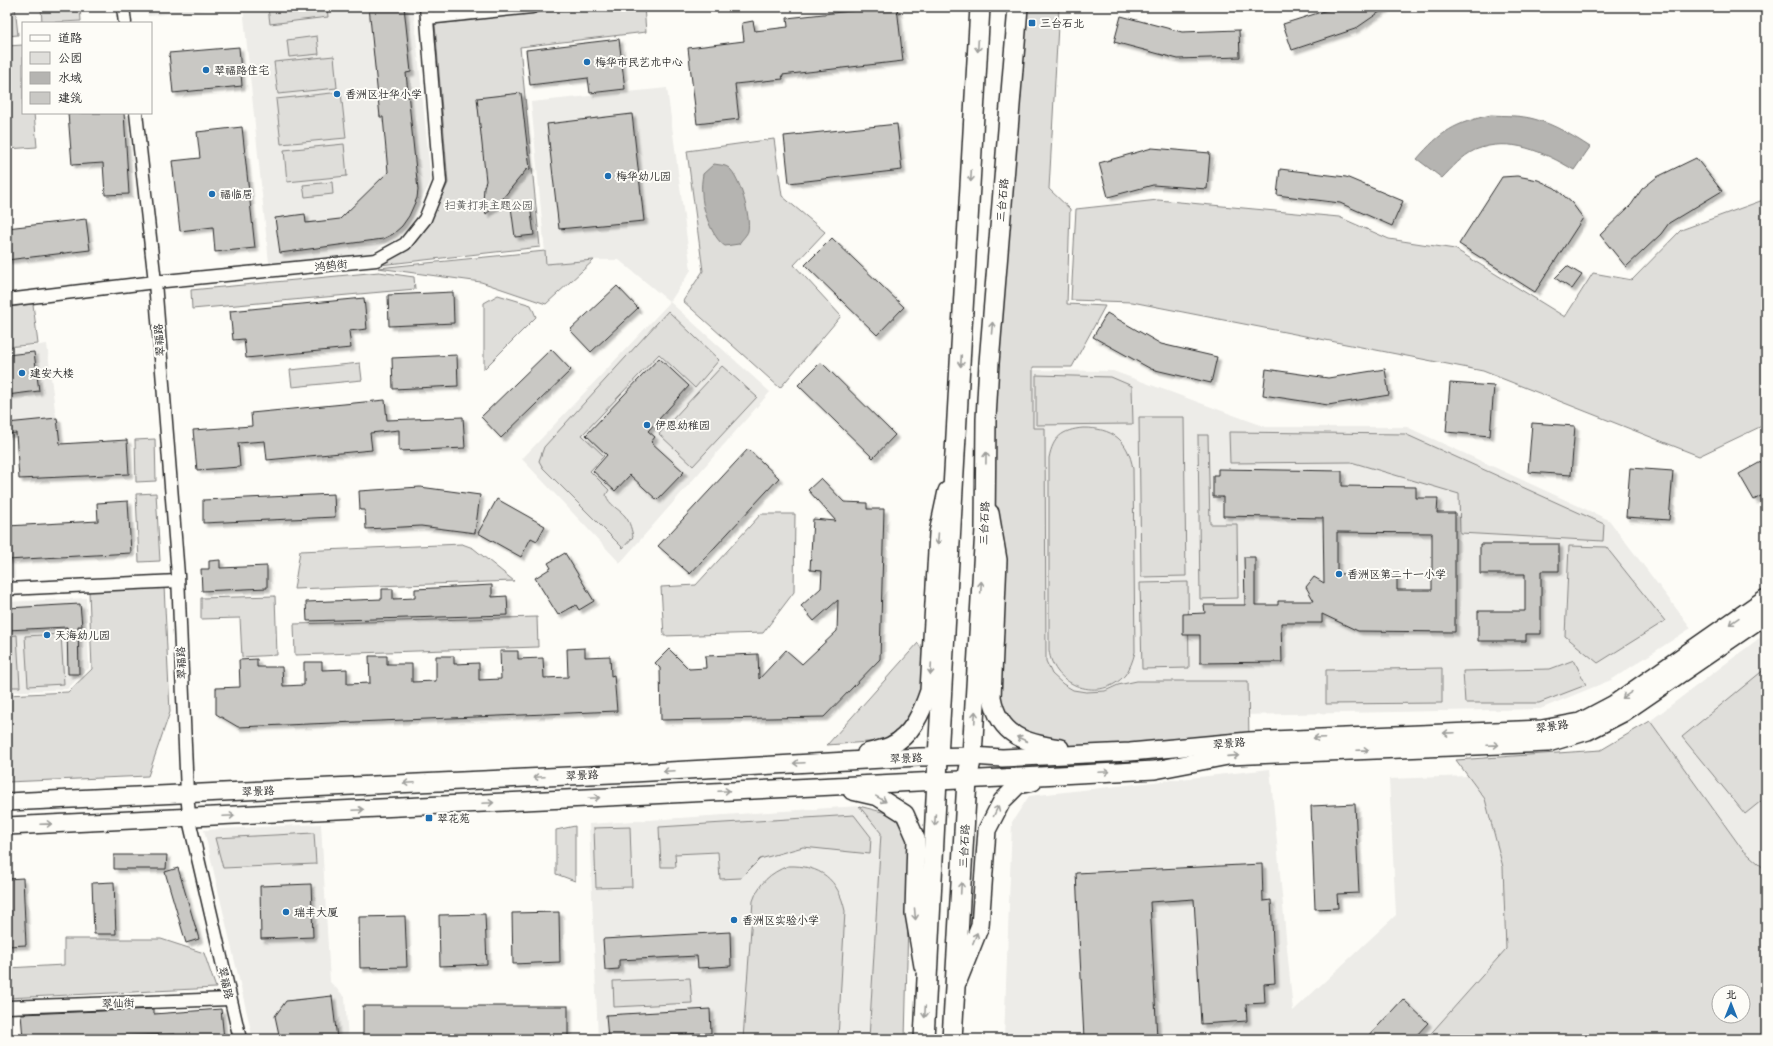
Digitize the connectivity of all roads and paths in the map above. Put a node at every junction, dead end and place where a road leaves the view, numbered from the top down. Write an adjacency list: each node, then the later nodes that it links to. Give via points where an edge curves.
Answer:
1 (123, 7): 6 (street)
2 (532, 7): 5 (street)
3 (980, 7): 10 (main road, one-way to 10)
4 (1018, 7): 11 (main road, 三台石路, one-way to 4, via 989,363)
5 (427, 13): 8 (street, 鸿鹄街, via 440,182 425,219 405,244 376,260)
6 (125, 22)
7 (136, 114): 8 (street, 翠福路)
8 (155, 282): 9 (street, 鸿鹄街); 12 (street, 翠福路)
9 (7, 300)
10 (956, 446): 18 (main road); 19 (main road, one-way to 19, via 938,532 929,691 922,711 909,731 890,746)
11 (985, 485): 16 (main road, one-way to 11, via 1034,744 1017,737 1001,722 992,697 998,560); 17 (main road, 三台石路, one-way to 11)
12 (178, 582): 13 (street); 24 (street, 翠福路)
13 (7, 589)
14 (1766, 598): 16 (main road, 翠景路, one-way to 16, via 1614,704 1580,722 1542,729 1249,741)
15 (1766, 615): 20 (main road, 翠景路, one-way to 15, via 1155,770 1228,756 1548,743 1588,731 1623,713)
16 (1130, 752): 17 (main road, 翠景路, via 992,759)
17 (972, 756): 18 (main road, 翠景路); 21 (main road, 三台石路)
18 (938, 757): 19 (main road, 翠景路); 22 (main road)
19 (838, 761): 24 (main road, 翠景路, one-way to 24)
20 (1073, 774): 21 (main road, 翠景路); 29 (main road, one-way to 20, via 980,926 987,830 999,804 1018,784)
21 (967, 780): 22 (main road, 翠景路); 29 (main road, 三台石路, one-way to 21)
22 (937, 781): 23 (main road, 翠景路); 28 (main road, one-way to 28)
23 (830, 786): 26 (main road, 翠景路, one-way to 23); 28 (main road, one-way to 28, via 878,797 904,814 916,839 914,913)
24 (187, 794): 25 (main road, 翠景路); 26 (street, 翠福路)
25 (7, 802)
26 (190, 818): 27 (main road, 翠景路, one-way to 26); 30 (street, 翠福路)
27 (7, 826)
28 (927, 986): 33 (main road, one-way to 33)
29 (955, 987): 34 (main road, 三台石路)
30 (230, 999): 31 (street, 翠仙街); 32 (street, 翠福路)
31 (7, 1007)
32 (240, 1039)
33 (924, 1039)
34 (952, 1039)

